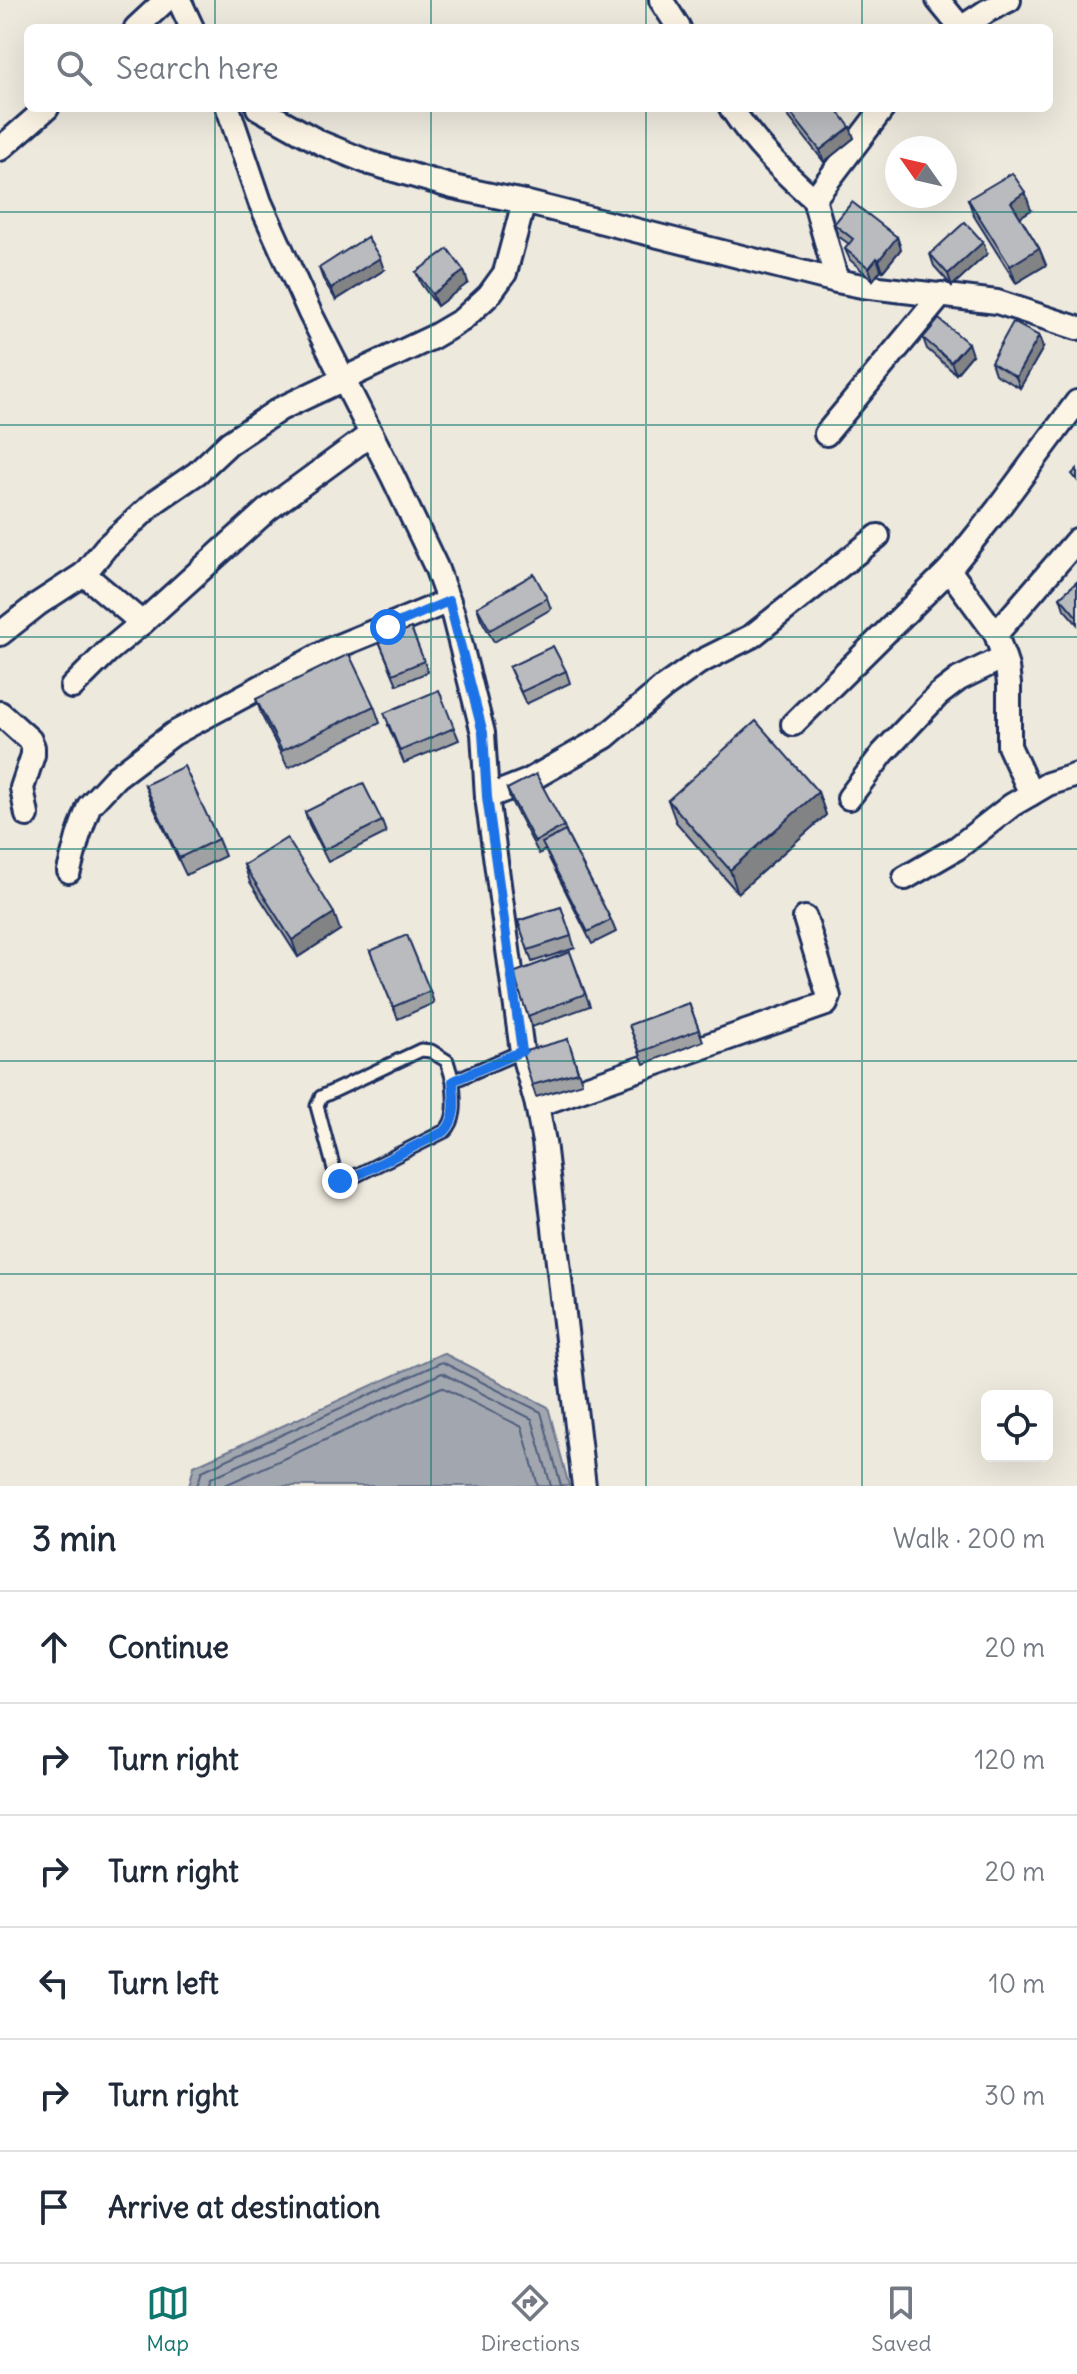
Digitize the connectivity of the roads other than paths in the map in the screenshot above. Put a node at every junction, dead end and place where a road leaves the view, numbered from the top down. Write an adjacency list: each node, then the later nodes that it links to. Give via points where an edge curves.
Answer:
1 (166, 0): 6 (street)
2 (179, 0): 7 (street)
3 (661, 0): 8 (street)
4 (938, 0): 9 (street)
5 (1009, 0): 10 (street)
6 (140, 24)
7 (190, 24)
8 (676, 24)
9 (958, 24)
10 (967, 24)
11 (42, 112): 16 (street)
12 (229, 112): 22 (street, via 260,202)
13 (265, 112): 18 (street, via 370,163)
14 (734, 112): 17 (street, via 779,169)
15 (880, 112): 17 (street)
16 (0, 149)
17 (814, 199): 19 (street)
18 (524, 202): 19 (street); 22 (street, via 505,273 489,295 433,337)
19 (837, 281): 20 (street)
20 (942, 294): 21 (street, via 997,302); 25 (street)
21 (1077, 328)
22 (343, 379): 24 (street); 29 (street, via 280,409 229,443 156,501)
23 (1077, 402): 28 (street)
24 (371, 434): 30 (street); 31 (street, via 267,510)
25 (826, 434)
26 (878, 536): 40 (street, via 752,636 698,663 605,737 528,781)
27 (1077, 540): 33 (street)
28 (949, 570): 33 (street); 37 (street)
29 (84, 574): 31 (street); 32 (street)
30 (449, 601): 40 (street, via 483,733); 43 (street, via 331,649 173,734 116,777 89,806)
31 (142, 623): 35 (street)
32 (0, 634)
33 (996, 634): 34 (street)
34 (1004, 657): 39 (street, via 1009,746); 41 (street, via 938,695)
35 (72, 687)
36 (0, 713): 42 (street, via 33,747 22,788)
37 (793, 724)
38 (1077, 775): 39 (street)
39 (1031, 794): 44 (street)
40 (487, 797): 46 (street)
41 (849, 798)
42 (27, 815)
43 (69, 871)
44 (905, 878)
45 (805, 918): 48 (street, via 829,997 826,1004)
46 (522, 1051): 47 (lane); 48 (street)
47 (453, 1081): 47 (lane, via 454,1111 445,1131 343,1182 337,1180 317,1106 321,1097 421,1050 447,1061)
48 (537, 1105): 49 (street)
49 (584, 1486)

